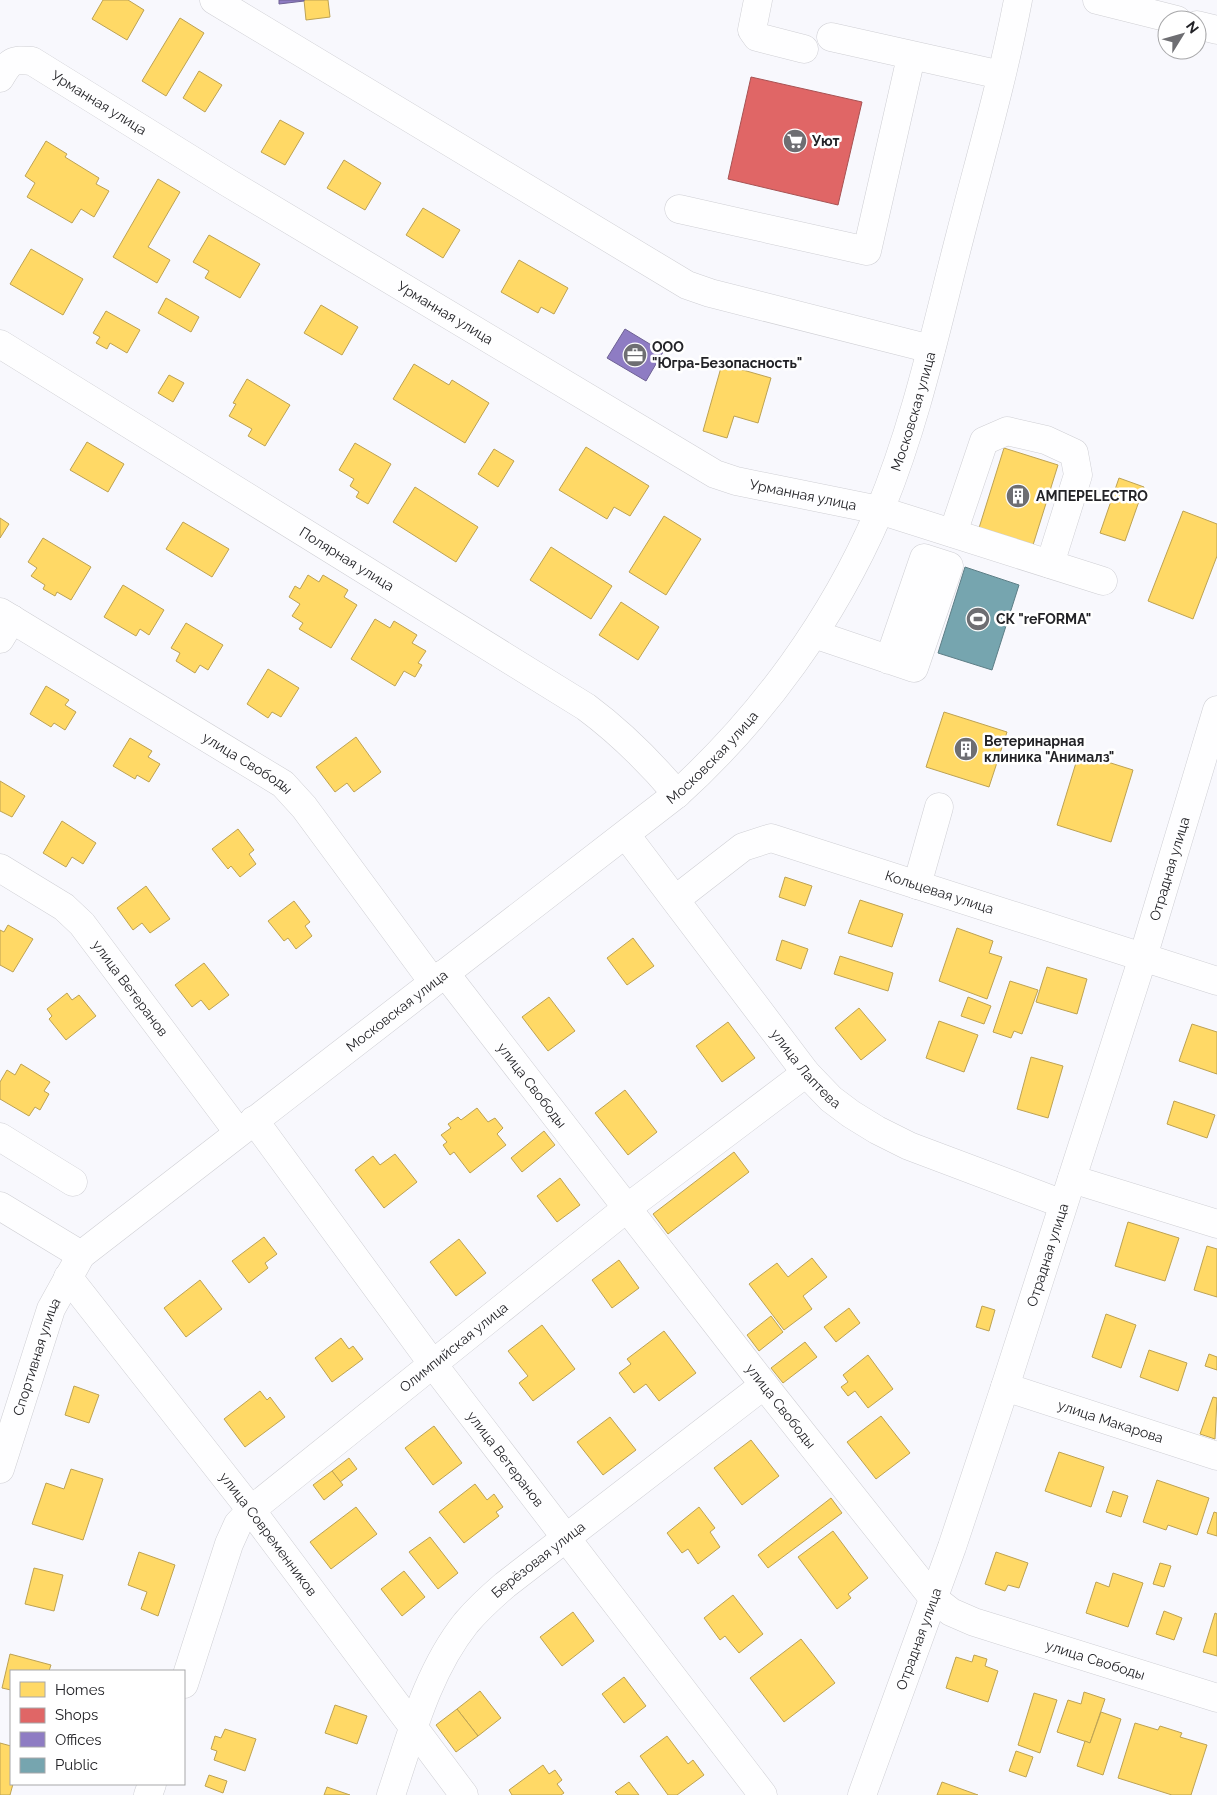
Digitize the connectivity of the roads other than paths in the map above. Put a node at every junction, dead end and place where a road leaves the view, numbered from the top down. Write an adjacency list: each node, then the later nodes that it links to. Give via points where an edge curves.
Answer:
1 (214, 0): 13 (street, via 687,285)
2 (758, 0): 7 (street, via 752,30 757,37)
3 (1018, 0): 9 (street, Московская улица)
4 (1097, 0): 5 (street)
5 (1157, 15)
6 (832, 37): 8 (street)
7 (804, 49)
8 (911, 56): 9 (street); 11 (street, via 867,251)
9 (1001, 75): 13 (street, Московская улица)
10 (0, 78): 14 (street, Урманная улица, via 8,64 18,59 32,61 226,182 716,474 736,481)
11 (679, 209)
12 (0, 344): 22 (street, Полярная улица, via 586,707 642,753)
13 (931, 348): 14 (street, Московская улица, via 902,448)
14 (879, 510): 15 (street, Урманная улица); 19 (street, Московская улица, via 840,590)
15 (953, 533): 16 (street, Урманная улица); 16 (street, via 984,442 1007,431 1046,440 1074,453 1078,475)
16 (1050, 564): 17 (street, Урманная улица)
17 (1103, 581)
18 (4, 623): 29 (street, улица Свободы, via 282,784 304,807)
19 (814, 634): 20 (street); 22 (street, Московская улица, via 776,687 716,758)
20 (889, 660)
21 (1217, 710): 28 (street, Отрадная улица)
22 (677, 794): 24 (street, Московская улица)
23 (939, 807): 26 (street)
24 (626, 835): 27 (street, улица Лаптева); 29 (street, Московская улица)
25 (0, 868): 32 (street, улица Ветеранов, via 64,908 82,924)
26 (917, 885): 27 (street, Кольцевая улица, via 771,838 743,846); 28 (street, Кольцевая улица)
27 (676, 899): 31 (street, улица Лаптева)
28 (1142, 957): 30 (street, Кольцевая улица); 35 (street, Отрадная улица)
29 (439, 977): 32 (street, Московская улица); 37 (street, улица Свободы)
30 (1217, 981)
31 (806, 1073): 35 (street, улица Лаптева, via 830,1099 851,1114 909,1146); 37 (street, Олимпийская улица)
32 (246, 1126): 39 (street, Московская улица); 40 (street, улица Ветеранов)
33 (0, 1137): 34 (street)
34 (73, 1182)
35 (1068, 1192): 38 (street, улица Лаптева); 42 (street, Отрадная улица)
36 (0, 1206): 39 (street)
37 (626, 1208): 40 (street, Олимпийская улица); 41 (street, улица Свободы)
38 (1217, 1224)
39 (74, 1266): 44 (street, Спортивная улица, via 51,1309); 45 (street, улица Современников)
40 (432, 1363): 45 (street, Олимпийская улица); 46 (street, улица Ветеранов)
41 (764, 1385): 46 (street, Берёзовая улица); 47 (street, улица Свободы)
42 (1005, 1387): 43 (street, улица Макарова); 47 (street, Отрадная улица)
43 (1217, 1456)
44 (0, 1469)
45 (250, 1510): 48 (street, Олимпийская улица, via 238,1524 229,1544); 50 (street, улица Современников)
46 (566, 1538): 50 (street, Берёзовая улица, via 505,1585 467,1623 440,1664); 53 (street, улица Ветеранов)
47 (933, 1598): 49 (street, улица Свободы, via 951,1612 974,1622); 54 (street, Отрадная улица)
48 (185, 1681)
49 (1217, 1698)
50 (414, 1727): 51 (street, Берёзовая улица); 52 (street, улица Современников)
51 (391, 1795)
52 (464, 1795)
53 (763, 1795)
54 (862, 1795)

